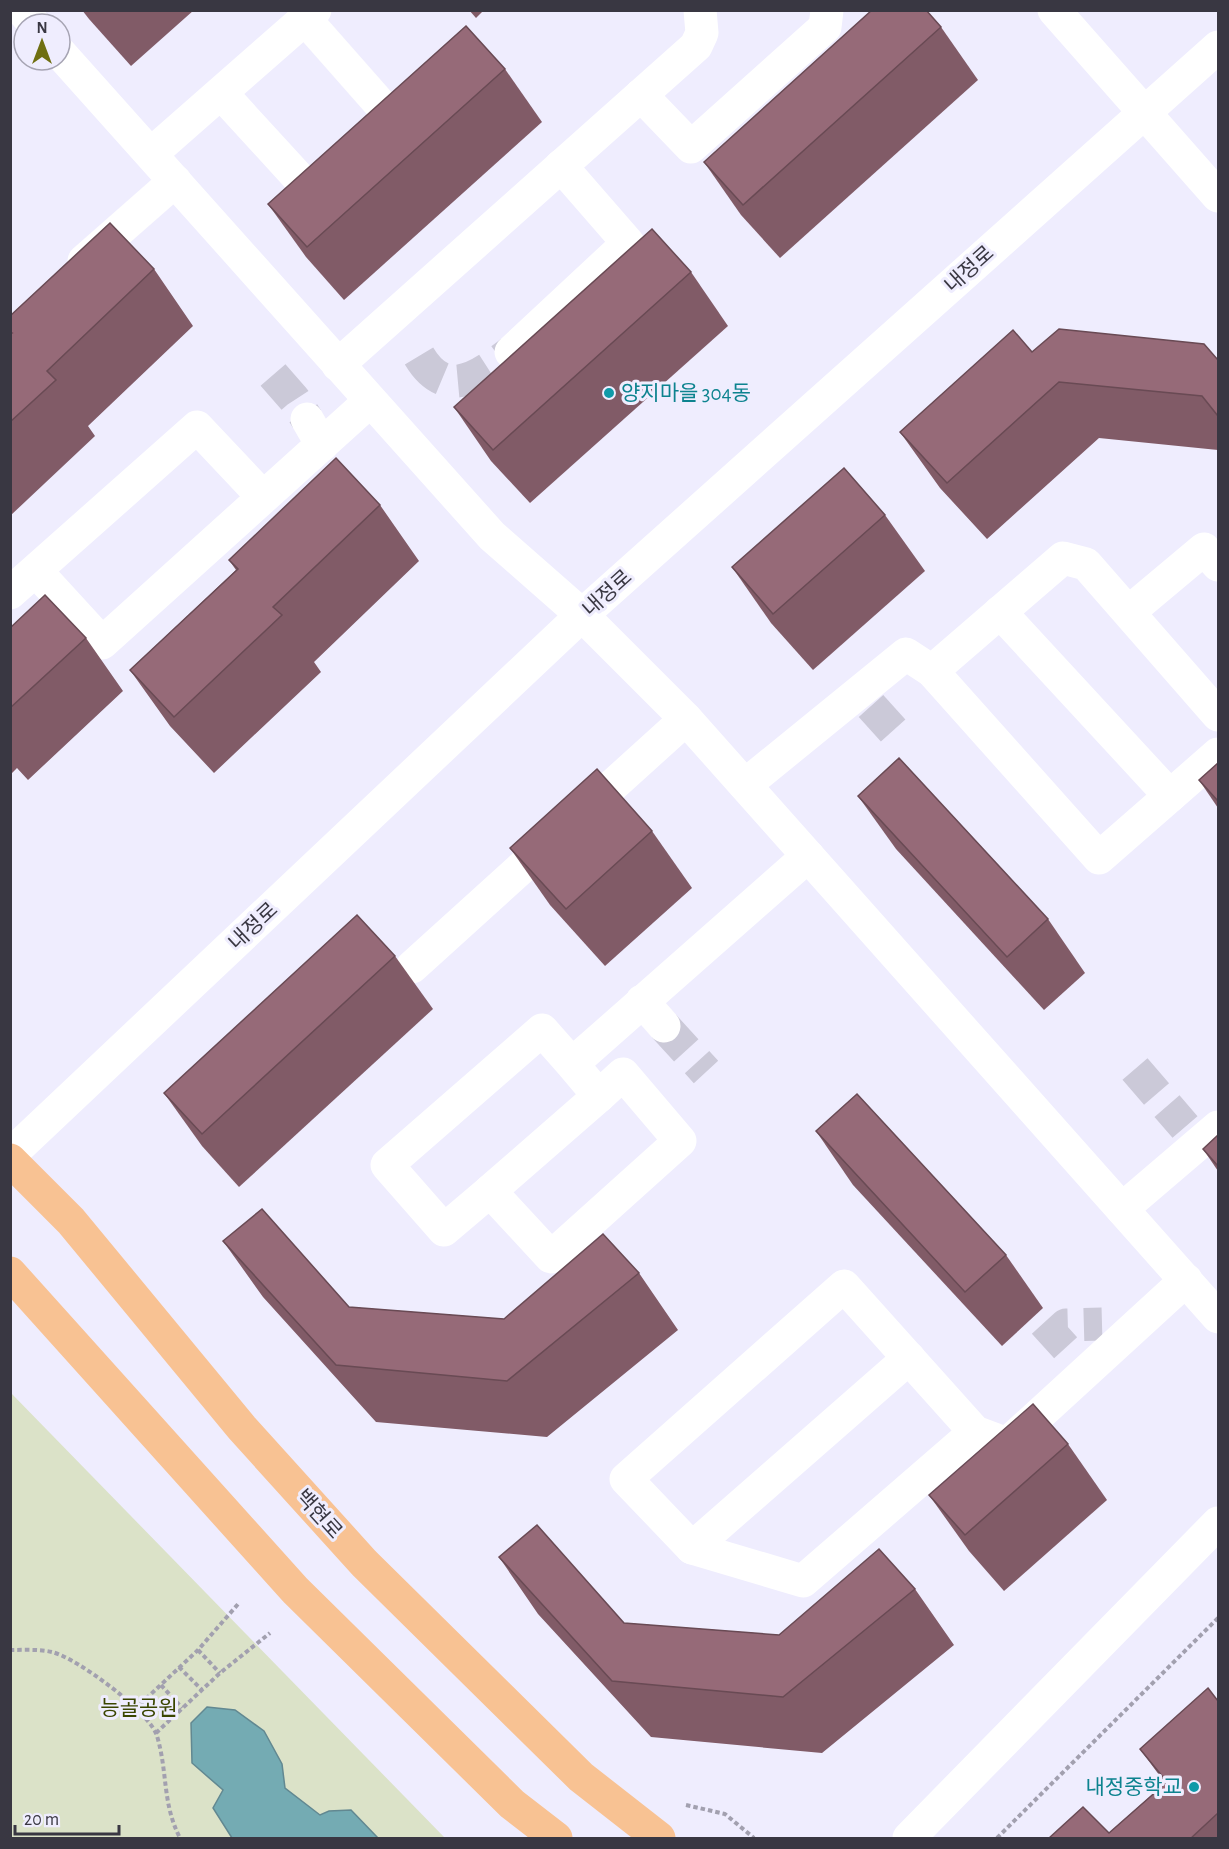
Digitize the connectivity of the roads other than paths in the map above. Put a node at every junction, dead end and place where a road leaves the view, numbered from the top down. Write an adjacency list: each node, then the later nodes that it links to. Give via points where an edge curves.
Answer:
1 (700, 10): 8 (street, via 702,33 696,46)
2 (827, 10): 8 (street, via 825,27 691,147)
3 (1054, 10): 9 (street)
4 (310, 15): 7 (street); 10 (street)
5 (1218, 47): 9 (street, 내정로)
6 (72, 66): 11 (street)
7 (221, 93): 11 (street); 14 (street)
8 (641, 95): 12 (street)
9 (1144, 113): 15 (street); 26 (street, 내정로)
10 (394, 120)
11 (151, 154): 13 (street)
12 (561, 166): 17 (street, via 628,243); 18 (street)
13 (175, 181): 16 (street); 18 (street)
14 (307, 187)
15 (1218, 196)
16 (62, 280)
17 (511, 352)
18 (338, 365): 19 (street)
19 (370, 401): 20 (street, via 314,432); 26 (street, via 492,536)
20 (263, 497): 22 (street, via 197,427); 22 (street, via 102,644)
21 (1218, 565): 24 (street, via 1204,549)
22 (36, 571): 23 (street)
23 (10, 593)
24 (1130, 611): 25 (street, via 1086,564 1063,558); 28 (street)
25 (1000, 612): 27 (street); 32 (street)
26 (582, 615): 29 (street); 40 (street, 내정로)
27 (932, 671): 31 (street, via 906,654 865,699); 32 (street, via 1100,858)
28 (1218, 715)
29 (686, 719): 31 (street); 34 (street)
30 (1218, 754): 32 (street)
31 (745, 785): 33 (street)
32 (1170, 796)
33 (808, 855): 35 (street); 43 (street)
34 (412, 967)
35 (642, 1002): 36 (street); 37 (street)
36 (664, 1026)
37 (572, 1064): 38 (street); 42 (street, via 542,1030 387,1165 444,1230)
38 (599, 1096): 42 (street); 42 (street, via 623,1074 680,1141 551,1257)
39 (1201, 1132): 43 (street)
40 (10, 1155)
41 (10, 1160): 52 (main road, 백현로, via 71,1221 242,1428 364,1563 581,1777)
42 (490, 1191)
43 (1122, 1209): 45 (street)
44 (10, 1274): 51 (main road, via 295,1590 512,1804)
45 (1186, 1280): 46 (street); 48 (street, via 1116,1327 1007,1444)
46 (1218, 1317)
47 (909, 1358): 48 (street); 50 (street); 50 (street, via 844,1286 626,1479)
48 (975, 1432): 50 (street, via 803,1581)
49 (1218, 1523): 53 (street)
50 (692, 1548)
51 (556, 1839)
52 (659, 1839)
53 (909, 1839)

